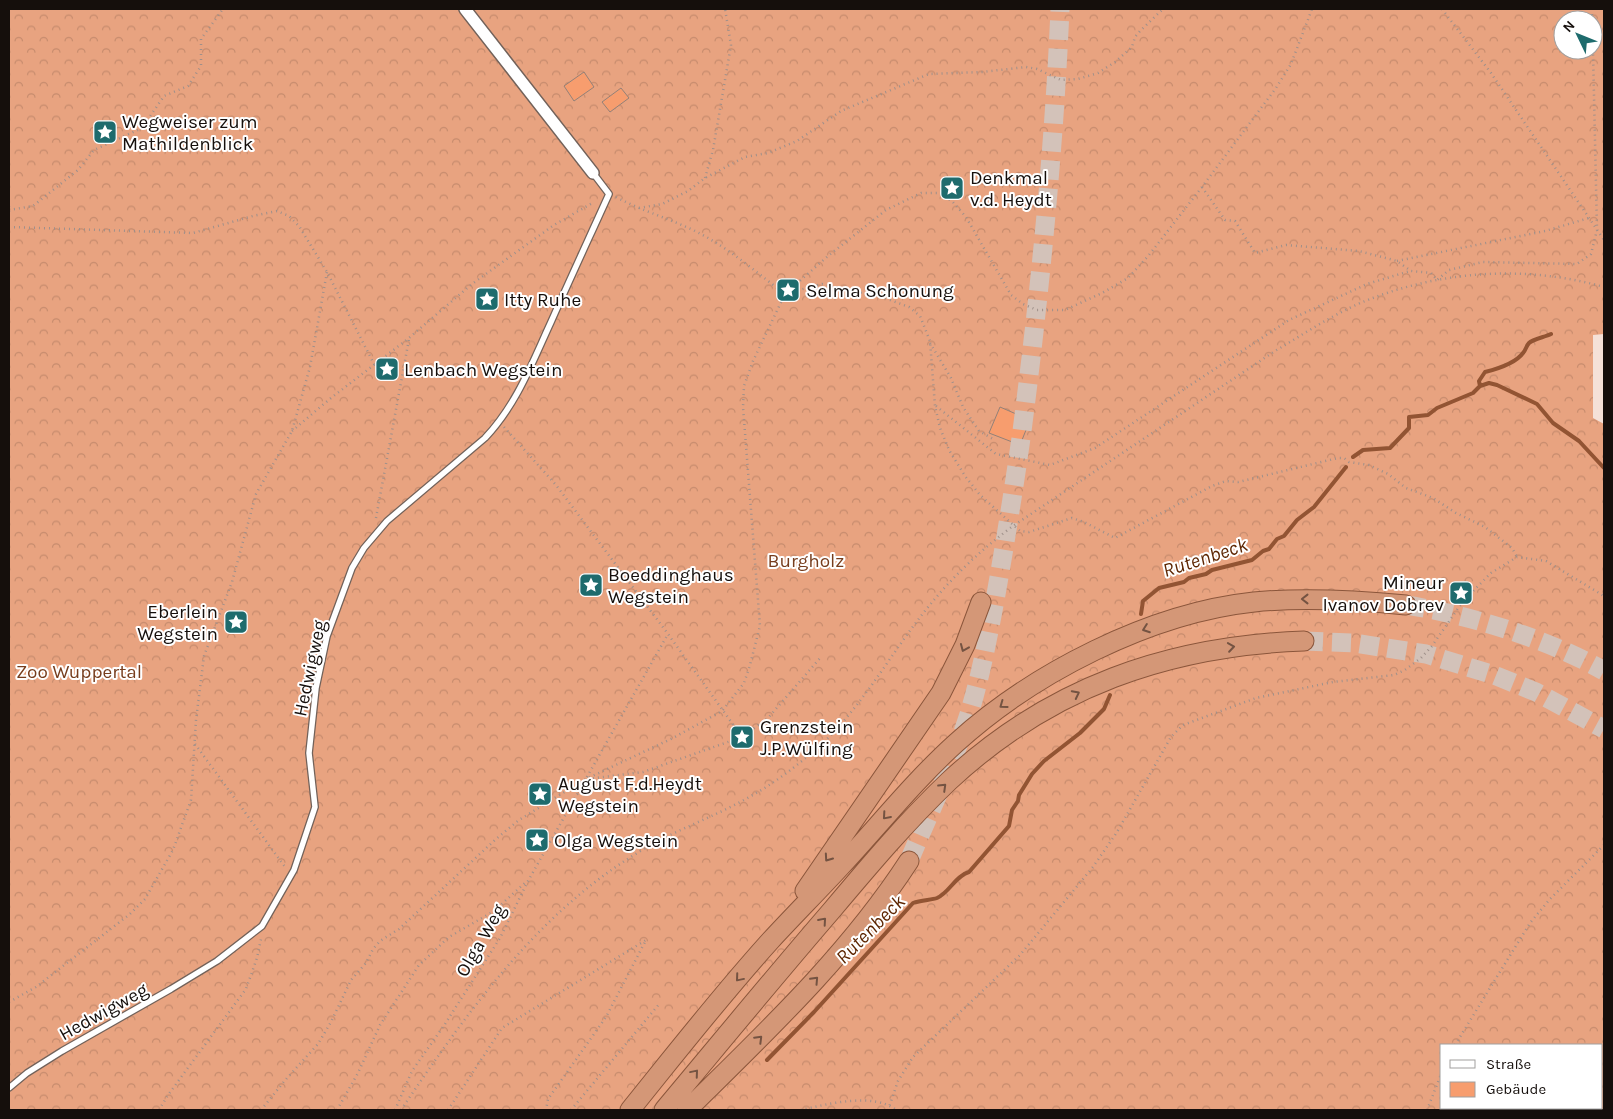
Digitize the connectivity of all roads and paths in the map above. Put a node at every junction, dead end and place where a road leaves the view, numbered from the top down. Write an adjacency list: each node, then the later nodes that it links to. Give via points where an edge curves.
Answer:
1 (223, 9): 14 (path, via 201,39 201,66 188,86 164,96 142,128 94,150 78,170 33,206)
2 (465, 9): 8 (street)
3 (724, 9): 9 (path, via 730,45)
4 (1163, 9): 9 (path, via 1135,37 1132,47 1098,73 1078,80 1061,80 1026,67 929,74 841,111 797,141 768,153 745,157)
5 (1312, 9): 10 (path, via 1291,64)
6 (1442, 9): 15 (path, via 1491,73)
7 (1593, 60): 17 (path)
8 (593, 173): 11 (lane)
9 (706, 178): 13 (path, via 662,204)
10 (1202, 187): 19 (path, via 1225,220 1235,221 1255,253 1286,245 1359,251); 24 (path, via 1128,278 1065,310 1038,310 1011,294 966,217 952,201 938,193 921,193 886,210)
11 (609, 194): 13 (path); 25 (path, via 554,225 472,284); 29 (lane, Hedwigweg, via 532,366)
12 (9, 206): 14 (path)
13 (638, 209): 24 (path, via 697,232)
14 (9, 211)
15 (1589, 218): 17 (path); 19 (path, via 1545,231)
16 (9, 227): 21 (path, via 193,233 277,211 289,216 299,226)
17 (1597, 230): 18 (path); 22 (path, via 1591,254 1577,264 1483,262 1449,270)
18 (1604, 240)
19 (1397, 261): 20 (path)
20 (1410, 270): 22 (path, via 1431,273); 28 (path, via 1367,284 1289,320 1095,448 1050,465 996,454)
21 (327, 272): 27 (path); 30 (path, via 310,367)
22 (1437, 280): 23 (path, via 1502,273 1543,275); 32 (path, via 1391,292 1312,329)
23 (1604, 287)
24 (785, 294): 26 (path, via 822,284 885,298 909,307 920,316); 41 (path, via 744,386 760,626 744,683)
25 (409, 338): 27 (path); 33 (path)
26 (930, 341): 28 (path); 31 (path, via 979,431)
27 (375, 366): 30 (path)
28 (935, 406): 32 (path, via 949,450 965,476)
29 (500, 422): 33 (lane, Hedwigweg); 38 (path, via 556,485)
30 (292, 430): 43 (path, via 256,494 232,582 204,656)
31 (993, 438)
32 (1013, 526): 34 (path, via 1029,532 1072,518 1115,538 1212,486 1338,458 1388,474 1406,488 1433,498 1485,527 1512,548); 61 (path, via 948,583 847,718 816,750 750,797 639,852 590,885 564,908 476,1004)
33 (373, 536): 47 (lane, Hedwigweg, via 352,568 327,636 316,688 309,753 314,807)
34 (1517, 558): 35 (path, via 1546,561); 56 (path, via 1491,573 1476,588 1421,658 1405,670 1394,675 1333,682 1256,698 1178,728 1093,867 1020,955 912,1058)
35 (1604, 596)
36 (981, 602): 50 (highway, one-way to 50, via 965,645 941,693)
37 (1406, 605): 50 (highway, one-way to 50, via 1293,599 1218,608 1184,616 1118,640 1063,667 1006,702 954,744)
38 (668, 634): 41 (path); 44 (path, Olga Weg)
39 (1304, 641): 66 (highway, one-way to 39, via 872,864 951,780 1002,738 1048,708 1139,668 1196,652 1264,642)
40 (821, 657): 42 (path, via 768,718)
41 (722, 711): 42 (path); 44 (path)
42 (742, 737): 44 (path, via 643,772)
43 (194, 743): 47 (path); 51 (path, via 191,800 173,850 145,899 36,987)
44 (584, 780): 48 (path, Olga Weg); 58 (path, via 519,820 399,929 380,941 351,980 318,1044)
45 (1604, 845): 53 (path, via 1530,923)
46 (909, 861): 67 (highway, one-way to 46, via 825,970 888,894)
47 (291, 876): 49 (lane, Hedwigweg)
48 (528, 881): 59 (path, via 494,911 449,937 419,965 380,1026); 60 (path, Olga Weg, via 500,938 412,1071)
49 (262, 926): 55 (lane, Hedwigweg, via 172,990 62,1051); 57 (path, via 257,958 246,989)
50 (770, 941): 65 (highway, one-way to 65)
51 (9, 1002)
52 (660, 1003): 64 (path)
53 (1456, 1044)
54 (1440, 1077): 71 (path)
55 (9, 1088)
56 (889, 1104): 68 (path, via 850,1102); 69 (path); 70 (path)
57 (159, 1110)
58 (261, 1110)
59 (337, 1110)
60 (395, 1110)
61 (401, 1110)
62 (448, 1110): 63 (path, via 502,1028 646,940 606,1017 548,1099)
63 (546, 1110)
64 (570, 1110)
65 (630, 1110)
66 (664, 1110)
67 (687, 1110)
68 (801, 1110)
69 (888, 1110)
70 (896, 1110)
71 (1427, 1110)

